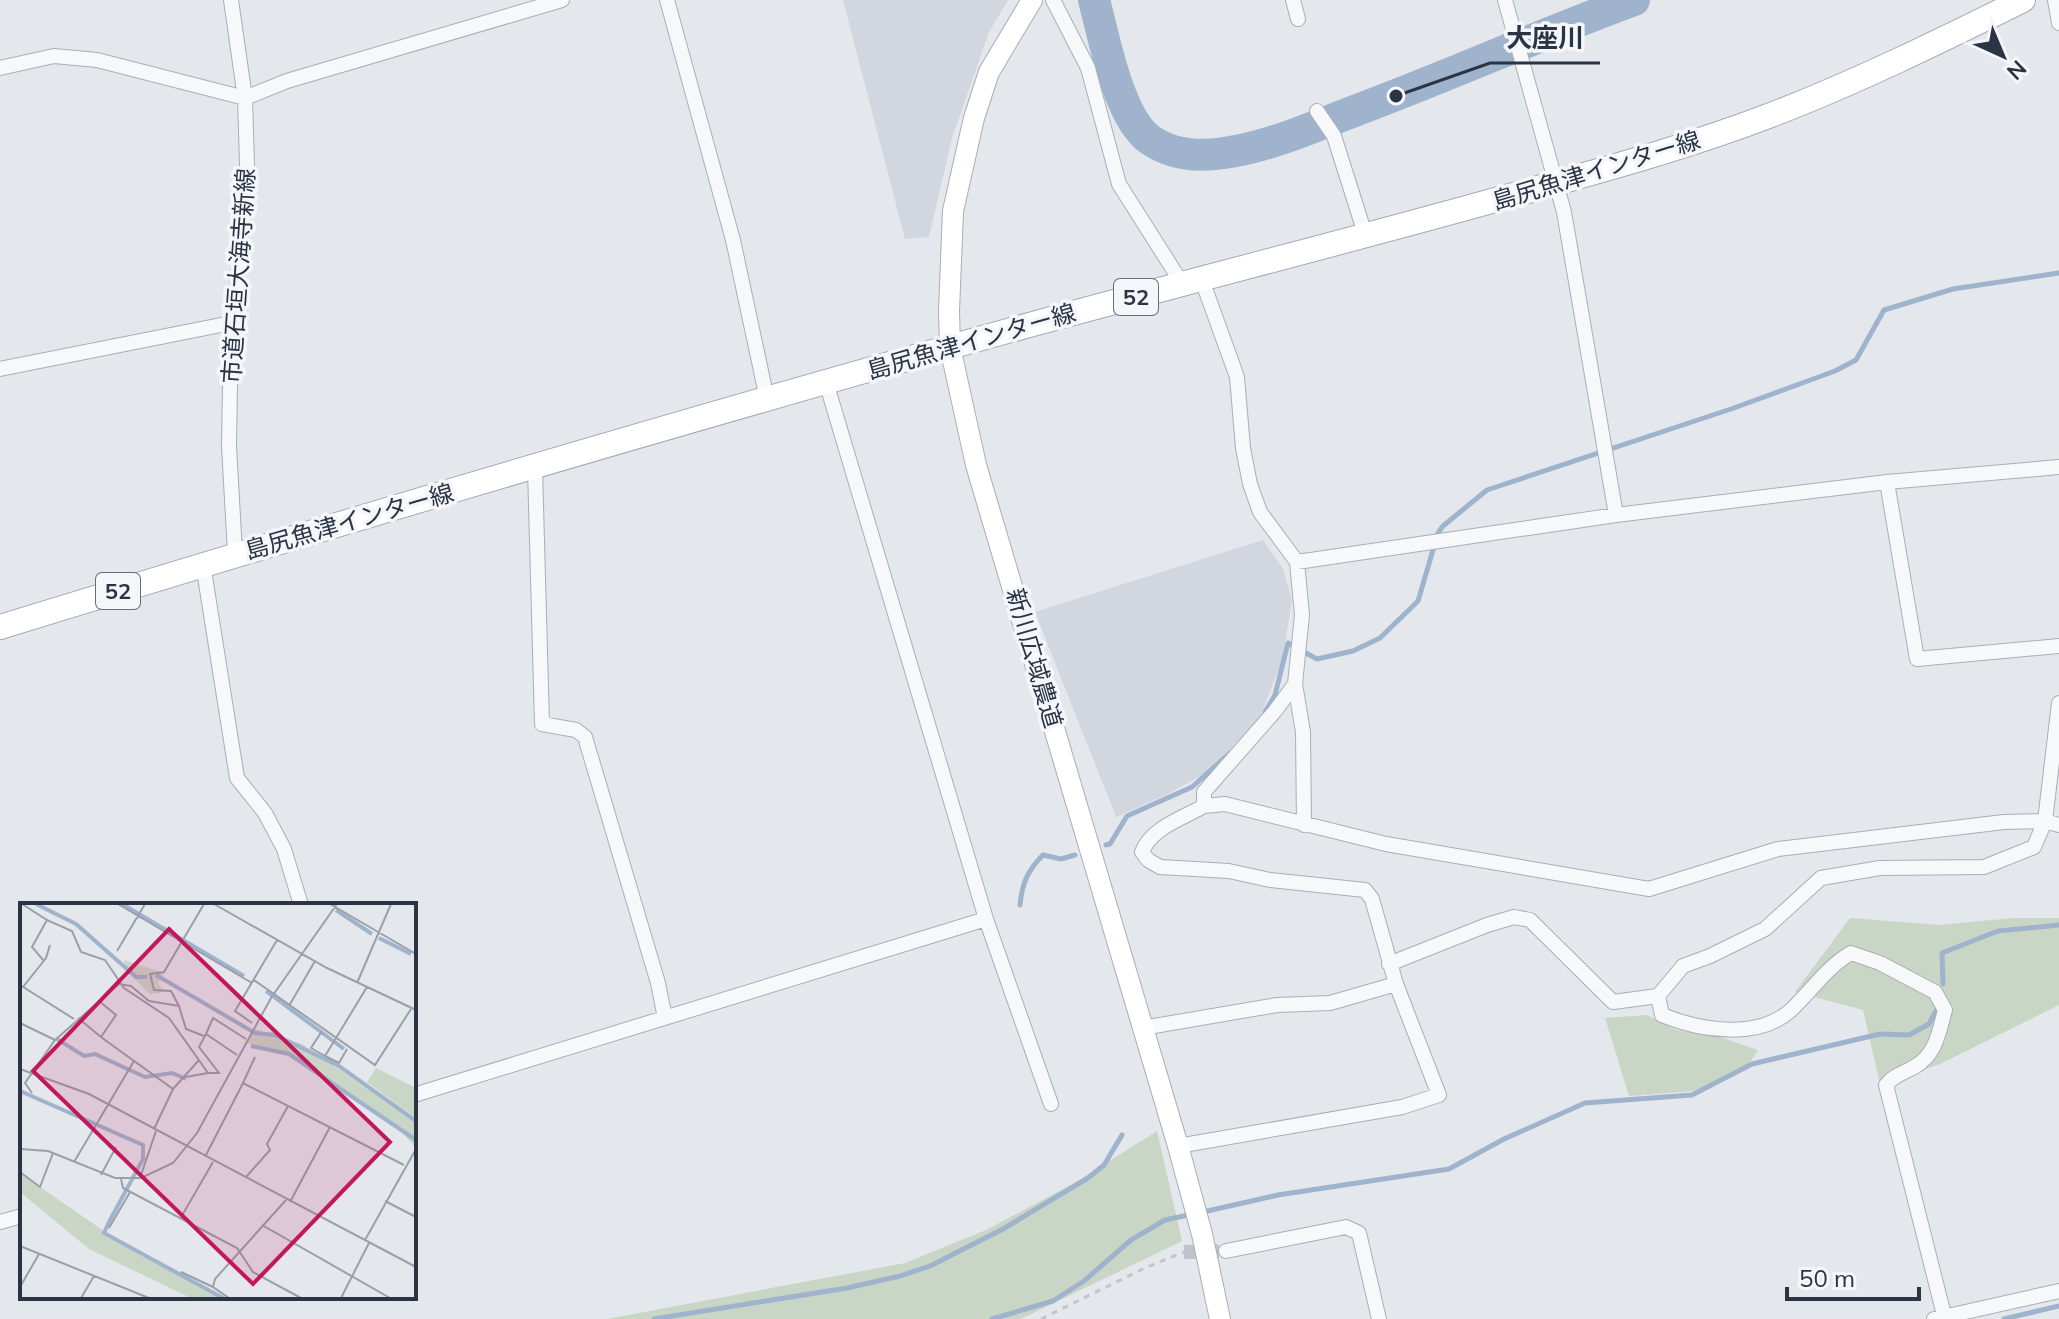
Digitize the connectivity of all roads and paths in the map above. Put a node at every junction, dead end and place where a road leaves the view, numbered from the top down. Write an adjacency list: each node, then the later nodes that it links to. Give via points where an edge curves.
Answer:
1 (231, 0): 13 (street, 市道石垣大海寺新線)
2 (562, 0): 13 (street)
3 (667, 0): 22 (street, via 733,240)
4 (1032, 0): 19 (street, 新川広域農道, via 989,72 974,118 953,211)
5 (1053, 0): 17 (street, via 1088,68 1119,184)
6 (1293, 0): 10 (street)
7 (1505, 0): 15 (street)
8 (2023, 0): 15 (main road, 島尻魚津インター線 / 52, via 1780,112)
9 (2055, 0): 11 (street)
10 (1298, 19)
11 (2059, 23)
12 (0, 68): 13 (street, via 54,56 97,60)
13 (245, 98): 18 (street, 市道石垣大海寺新線, via 247,164)
14 (1317, 111): 16 (street, via 1334,136)
15 (1556, 183): 16 (main road, 島尻魚津インター線 / 52); 26 (street)
16 (1366, 237): 17 (main road, 島尻魚津インター線 / 52)
17 (1192, 282): 19 (main road, 島尻魚津インター線 / 52); 28 (street, via 1237,377 1243,448 1260,512)
18 (231, 323): 20 (street); 27 (street, 市道石垣大海寺新線, via 229,446)
19 (950, 347): 21 (main road, 島尻魚津インター線 / 52); 43 (street, 新川広域農道, via 976,465)
20 (0, 369)
21 (826, 382): 22 (main road, 島尻魚津インター線 / 52); 38 (street)
22 (767, 399): 24 (main road, 島尻魚津インター線 / 52)
23 (2059, 467): 25 (street)
24 (535, 468): 27 (main road, 島尻魚津インター線 / 52); 42 (street, via 542,724 576,730 585,737)
25 (1887, 482): 26 (street); 31 (street, via 1917,659)
26 (1616, 515): 28 (street)
27 (235, 553): 29 (main road, 島尻魚津インター線 / 52)
28 (1297, 562): 32 (street, via 1302,615)
29 (203, 564): 30 (main road, 島尻魚津インター線 / 52); 37 (street, via 237,778 265,813 284,849)
30 (0, 627)
31 (2059, 646)
32 (1295, 684): 34 (street, via 1204,792); 36 (street, via 1303,732)
33 (2059, 703): 35 (street)
34 (1204, 806): 36 (street, via 1225,804); 39 (street, via 1154,833 1142,852 1148,860 1160,867 1365,890)
35 (2052, 823): 36 (street, via 2004,822 1778,849 1649,889); 41 (street, via 2034,847 1984,867 1880,868 1821,878 1765,929 1683,966)
36 (1304, 825)
37 (300, 903)
38 (986, 919): 42 (street); 45 (street)
39 (1389, 964): 40 (street); 41 (street, via 1514,917 1530,920 1613,1002)
40 (1396, 984): 43 (street, via 1330,1003 1277,1005); 46 (street, via 1439,1095 1402,1107)
41 (1658, 996): 52 (street, via 1662,1015 1689,1026 1764,1027 1790,1011 1851,953 1935,992 1945,1010 1937,1042 1928,1057 1886,1085)
42 (665, 1018): 44 (street)
43 (1142, 1028): 46 (street, 新川広域農道)
44 (416, 1094)
45 (1051, 1104)
46 (1178, 1146): 54 (street, 新川広域農道)
47 (20, 1217): 48 (street)
48 (0, 1222)
49 (1226, 1251): 55 (street, via 1346,1227 1359,1233)
50 (1184, 1252): 53 (path)
51 (2059, 1291): 52 (street)
52 (1941, 1318)
53 (1041, 1319)
54 (1220, 1319)
55 (1379, 1319)

